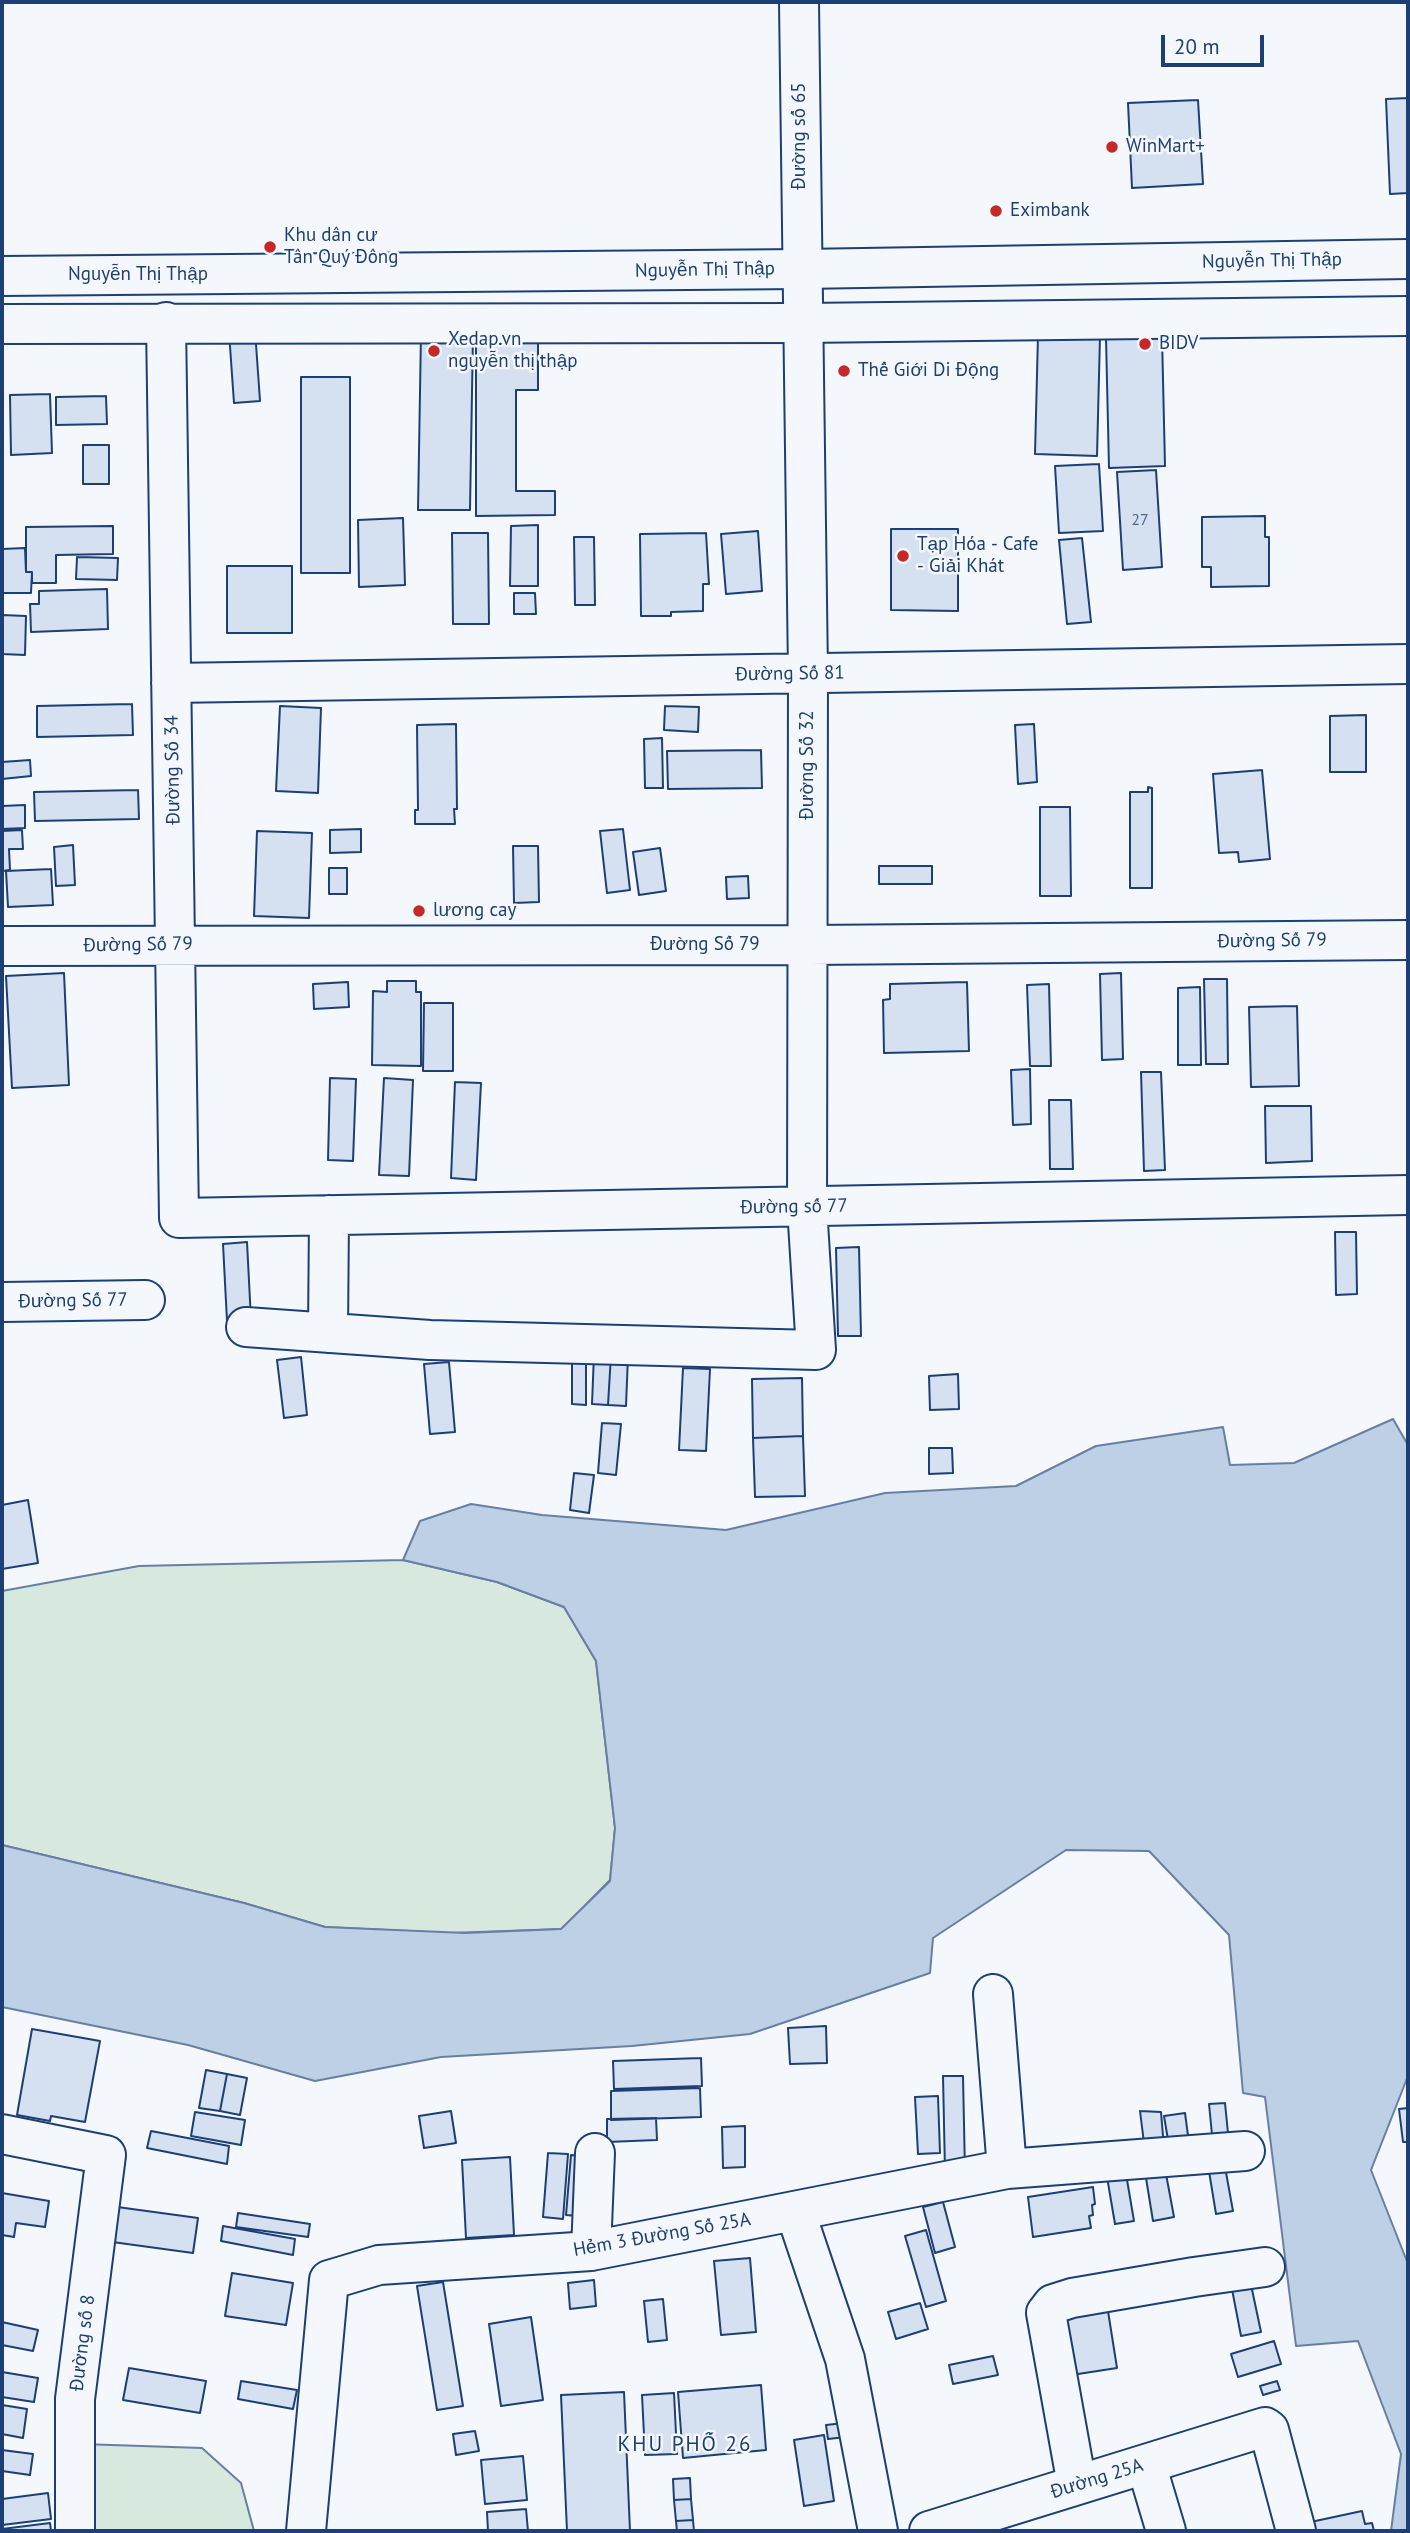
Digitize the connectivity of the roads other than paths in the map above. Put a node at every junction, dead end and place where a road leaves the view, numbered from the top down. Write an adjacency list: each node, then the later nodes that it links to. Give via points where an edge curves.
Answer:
1 (799, 2): 3 (street, Đường số 65)
2 (1408, 259): 3 (street, Nguyễn Thị Thập)
3 (802, 269): 4 (street, Nguyễn Thị Thập); 7 (street, Đường số 65)
4 (2, 276)
5 (1408, 316): 7 (street)
6 (166, 322): 7 (street); 8 (street); 11 (street, Đường Số 34)
7 (802, 323): 10 (street, Đường Số 32)
8 (2, 324)
9 (1408, 664): 10 (street, Đường Số 81)
10 (808, 674): 11 (street, Đường Số 81); 15 (street, Đường Số 32)
11 (171, 683): 13 (street, Đường Số 34)
12 (1408, 940): 15 (street, Đường Số 79)
13 (175, 944): 14 (street, Đường Số 79); 15 (street, Đường Số 79); 19 (street, Đường Số 34)
14 (2, 946)
15 (809, 946): 17 (street, Đường Số 32)
16 (1408, 1195): 17 (street, Đường số 77)
17 (807, 1207): 18 (street, Đường số 77); 23 (street, Đường Số 32, via 816,1350)
18 (329, 1215): 19 (street, Đường số 77); 23 (street)
19 (180, 1218)
20 (145, 1300): 21 (street, Đường Số 77)
21 (2, 1302)
22 (246, 1327): 23 (street)
23 (328, 1333)
24 (993, 1994): 28 (street)
25 (2, 2134): 36 (street, Đường số 8, via 106,2155 75,2399)
26 (1245, 2151): 28 (street, Hẻm 3 Đường Số 25A)
27 (595, 2153): 30 (street)
28 (1007, 2169): 29 (street, Hẻm 3 Đường Số 25A)
29 (795, 2211): 30 (street, Hẻm 3 Đường Số 25A); 38 (street, via 845,2359)
30 (591, 2251): 37 (street, Hẻm 3 Đường Số 25A, via 379,2265 330,2280)
31 (1265, 2267): 33 (street, via 1053,2304 1046,2313)
32 (1146, 2463): 33 (street, Đường 25A); 39 (street); 40 (street, Đường 25A, via 1265,2427)
33 (1077, 2485): 34 (street, Đường 25A)
34 (1006, 2520): 35 (street, Đường 25A)
35 (937, 2530)
36 (75, 2531)
37 (306, 2531)
38 (878, 2531)
39 (1166, 2531)
40 (1296, 2531)

